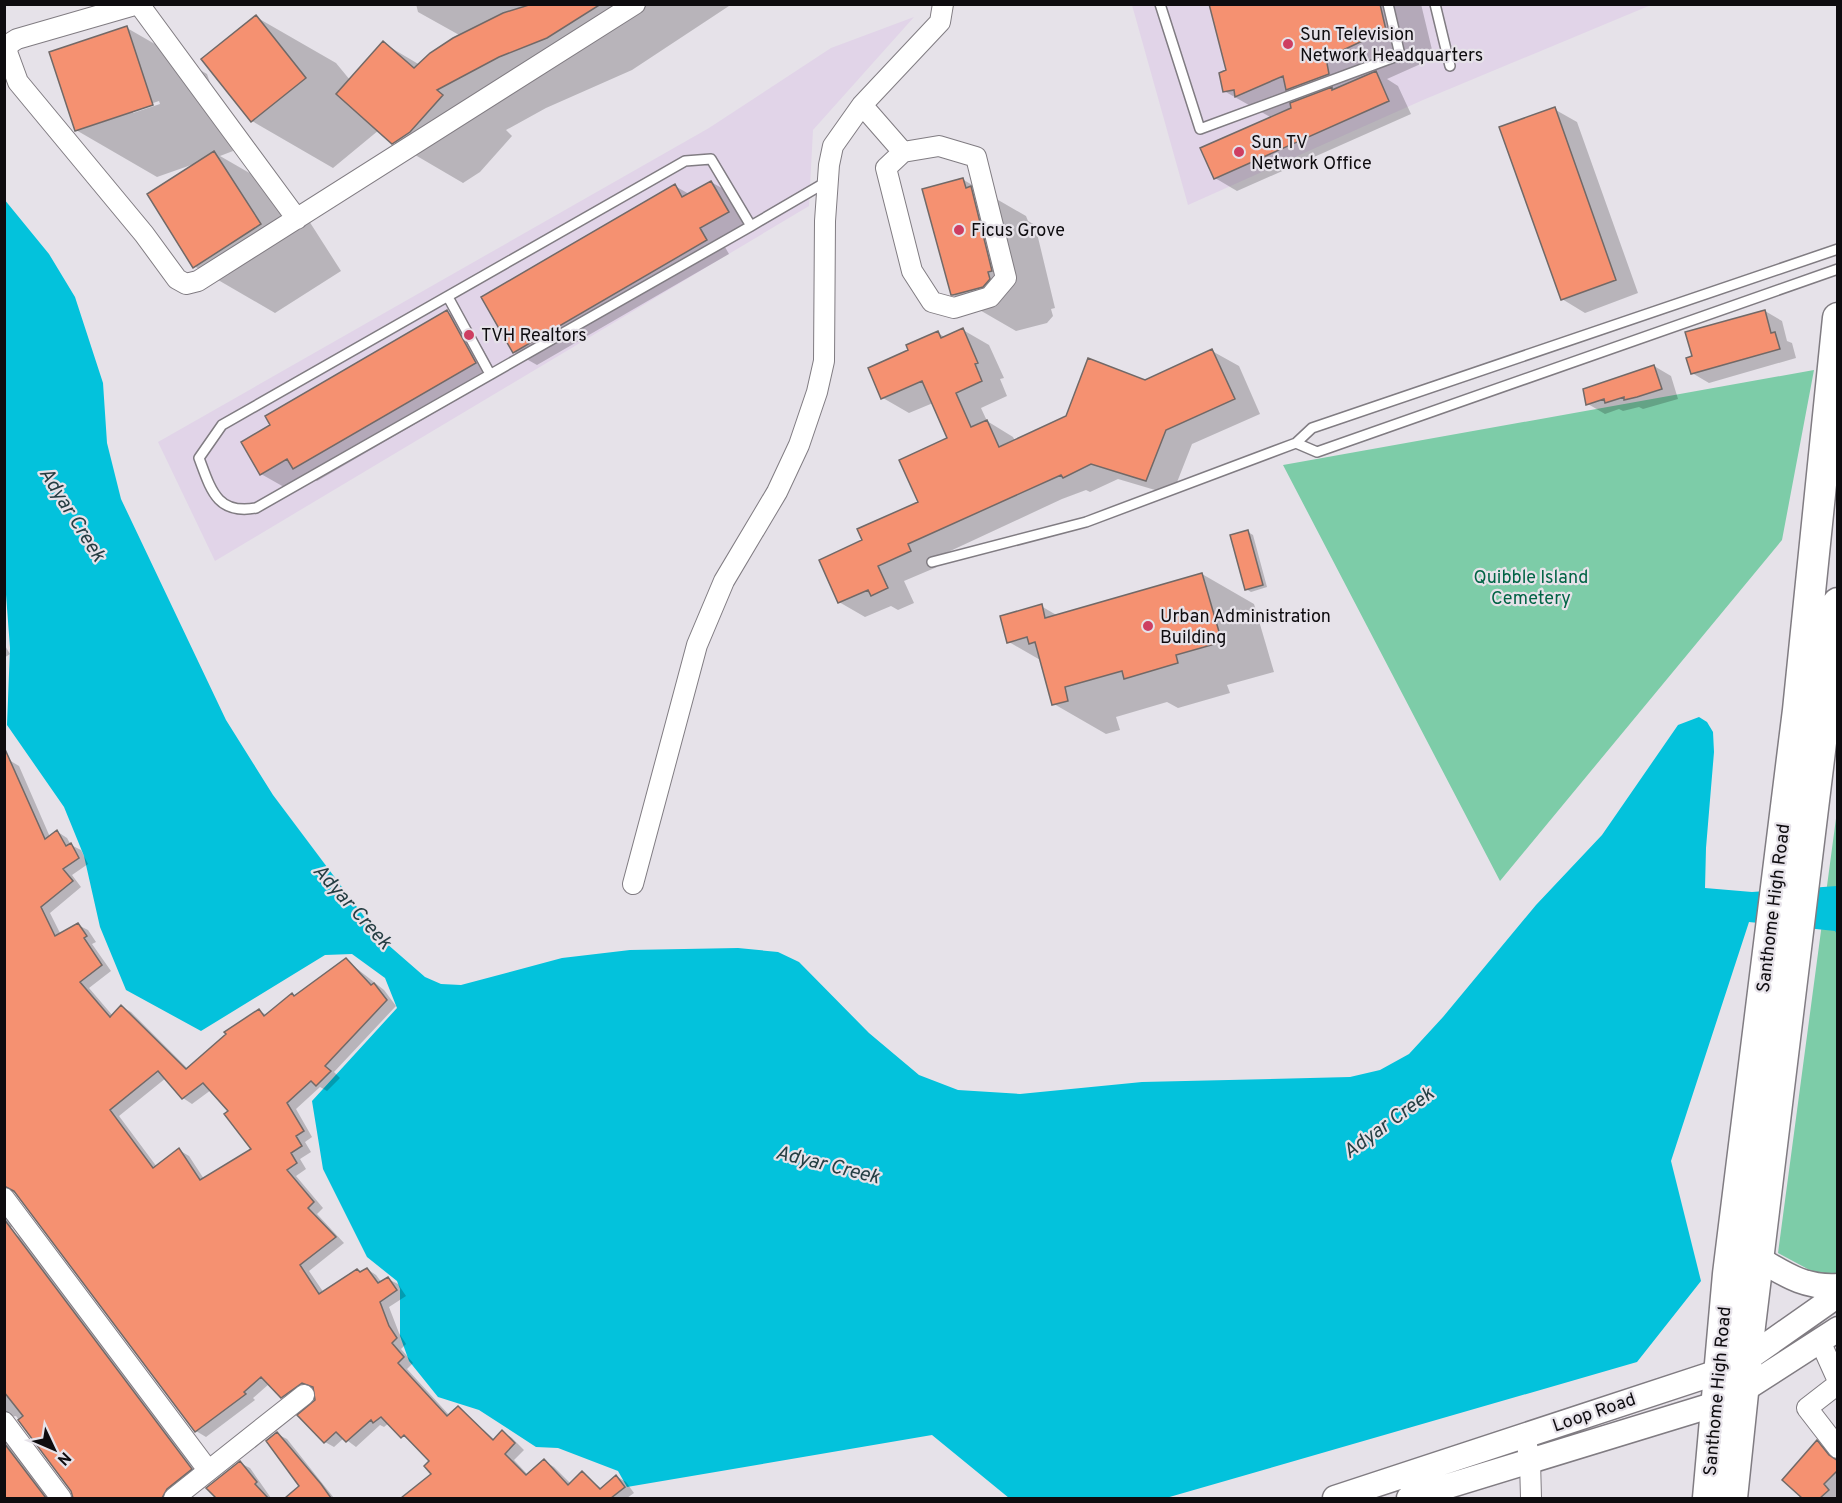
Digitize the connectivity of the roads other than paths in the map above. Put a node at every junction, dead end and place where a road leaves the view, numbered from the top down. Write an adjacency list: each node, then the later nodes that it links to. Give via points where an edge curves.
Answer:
1 (635, 4): 10 (street)
2 (943, 4): 7 (street, via 940,22)
3 (1160, 4): 4 (lane, via 1200,129 1400,55)
4 (1388, 4)
5 (1435, 4): 6 (lane)
6 (1450, 66)
7 (862, 105): 8 (street); 9 (street, via 833,146)
8 (903, 152): 8 (street, via 939,146 976,157 1006,279 990,297 954,308 932,302 912,271 886,168)
9 (828, 181): 11 (lane); 22 (street, via 824,360 817,392 781,483 724,581 697,645)
10 (297, 219): 10 (street, via 141,8 135,5 9,44 7,52 18,82 181,283 198,281)
11 (752, 225): 14 (lane, via 711,159 686,161); 17 (lane)
12 (1838, 249): 18 (lane, via 1312,428)
13 (1838, 269): 18 (lane, via 1317,452)
14 (448, 297): 17 (lane); 17 (lane, via 222,425 199,458 211,486 221,504 238,511 256,508)
15 (1838, 318): 16 (main road, Santhome High Road)
16 (1836, 350): 21 (main road, Santhome High Road)
17 (490, 374)
18 (1296, 443): 19 (lane, via 1086,522)
19 (932, 562)
20 (1838, 603): 21 (main road, Santhome High Road)
21 (1811, 713): 24 (main road, Santhome High Road); 29 (main road, Santhome High Road, via 1728,1274)
22 (633, 885)
23 (4, 1198): 38 (street)
24 (1759, 1259): 25 (street, via 1817,1287); 28 (main road, Santhome High Road)
25 (1838, 1286)
26 (1838, 1294): 28 (street, Loop Road)
27 (1829, 1335): 30 (street); 31 (street, Loop Road)
28 (1747, 1359): 29 (street, Loop Road); 31 (main road, Santhome High Road)
29 (1718, 1372): 33 (main road, Santhome High Road); 35 (street, Loop Road)
30 (1838, 1382): 36 (street, via 1807,1408)
31 (1745, 1389): 33 (street, Loop Road); 45 (main road, Santhome High Road)
32 (304, 1395): 38 (street)
33 (1716, 1404): 37 (street, Loop Road); 44 (main road, Santhome High Road)
34 (4, 1422): 39 (street)
35 (1525, 1436): 37 (street); 41 (street, Loop Road)
36 (1838, 1448)
37 (1530, 1461): 42 (street, Loop Road); 43 (street)
38 (208, 1470): 40 (street)
39 (61, 1498)
40 (174, 1498)
41 (1335, 1498)
42 (1409, 1498)
43 (1531, 1498)
44 (1708, 1498)
45 (1732, 1498)

